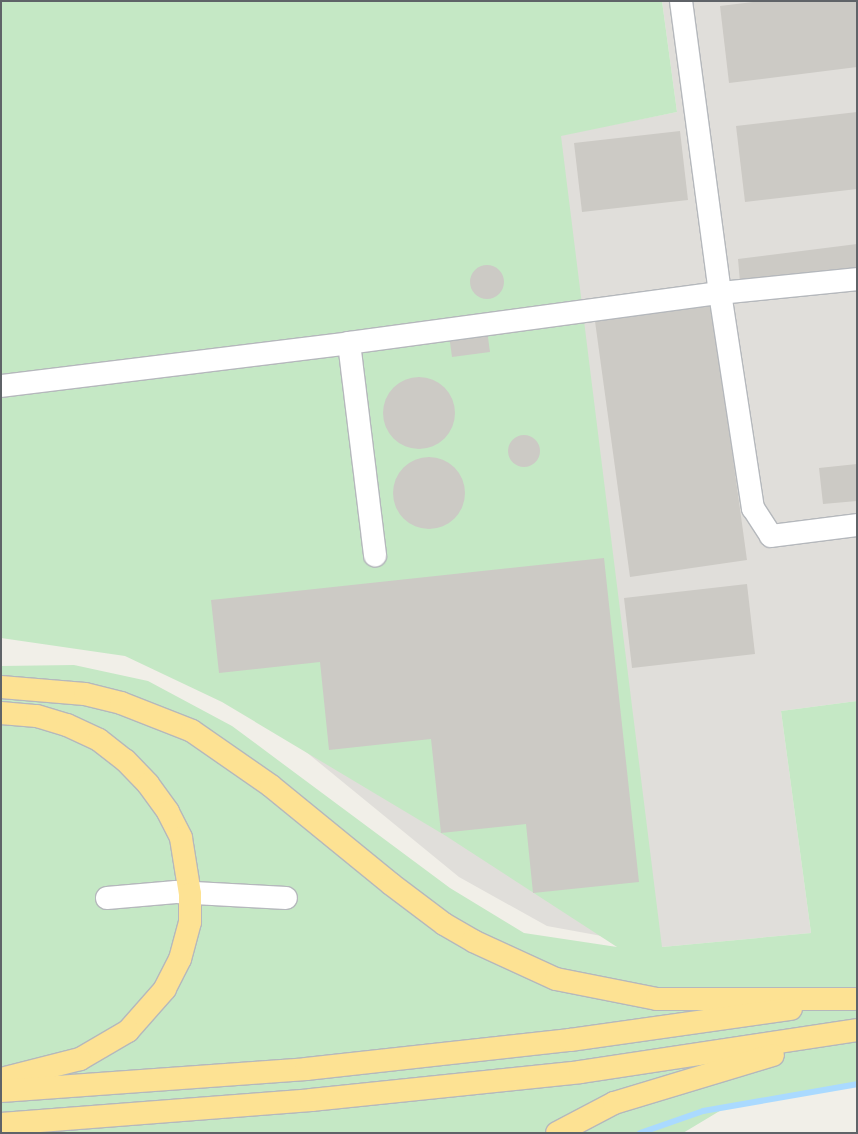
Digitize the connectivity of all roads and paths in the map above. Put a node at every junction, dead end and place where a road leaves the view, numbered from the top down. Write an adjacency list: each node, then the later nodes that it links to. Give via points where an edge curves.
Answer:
1 (681, 1): 3 (lane)
2 (857, 279): 3 (lane)
3 (720, 293): 4 (lane); 6 (lane, via 753,508 771,536)
4 (349, 343): 5 (lane); 7 (lane)
5 (1, 386)
6 (857, 525)
7 (375, 555)
8 (1, 687): 13 (highway, via 85,694 121,703 192,731 271,786 444,924 472,941 556,979 657,999)
9 (1, 713): 10 (highway, via 37,716 67,725 99,740 125,760 148,784 168,812 181,838)
10 (190, 894): 11 (lane, via 176,892); 12 (lane); 15 (highway, via 190,922 180,959 165,989 128,1031 80,1059)
11 (107, 898)
12 (286, 898)
13 (856, 999): 16 (highway, via 570,1040 306,1069)
14 (857, 1031): 17 (highway, via 580,1072 311,1100); 18 (highway, via 658,1088 614,1103)
15 (1, 1079)
16 (1, 1091)
17 (1, 1124)
18 (557, 1133)

